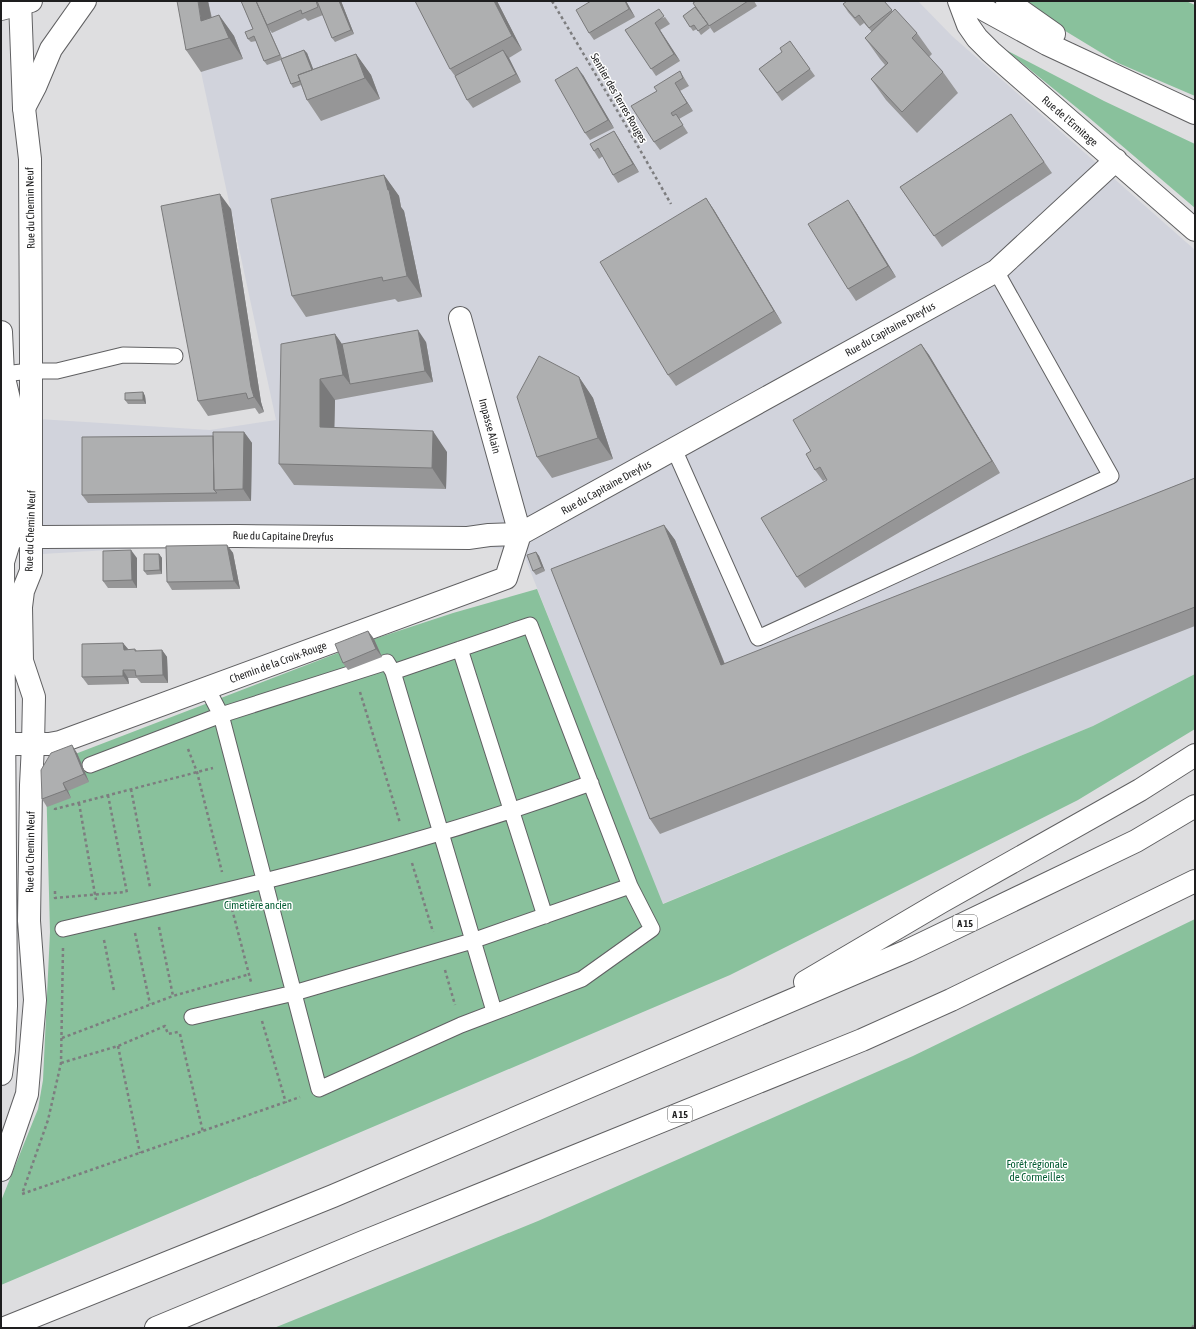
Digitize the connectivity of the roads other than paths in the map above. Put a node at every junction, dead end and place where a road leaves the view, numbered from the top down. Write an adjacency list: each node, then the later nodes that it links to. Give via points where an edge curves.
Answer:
1 (85, 1): 7 (main road, via 51,49)
2 (959, 1): 9 (main road, Rue de l'Ermitage, via 968,25 977,38)
3 (971, 1): 6 (main road, via 1047,44)
4 (1007, 1): 6 (main road)
5 (13, 3): 7 (main road, Rue du Chemin Neuf)
6 (1111, 74): 8 (main road)
7 (24, 108): 15 (main road, Rue du Chemin Neuf, via 30,159)
8 (1195, 113)
9 (1116, 160): 10 (main road, Rue de l'Ermitage); 11 (main road, Rue du Capitaine Dreyfus)
10 (1195, 230)
11 (996, 271): 17 (main road, Rue du Capitaine Dreyfus); 17 (lane, via 1111,476 758,638)
12 (460, 318): 18 (main road, Impasse Alain)
13 (1, 332): 16 (main road, Rue du Chemin Neuf)
14 (175, 356): 15 (lane, via 123,355 57,371)
15 (31, 371): 16 (lane); 19 (main road, Rue du Chemin Neuf)
16 (3, 374): 19 (main road, Rue du Chemin Neuf, via 9,399)
17 (674, 449): 18 (main road, Rue du Capitaine Dreyfus)
18 (520, 534): 19 (main road, Rue du Capitaine Dreyfus, via 468,538); 22 (main road, Chemin de la Croix-Rouge, via 506,578)
19 (14, 537): 24 (main road, Rue du Chemin Neuf, via 3,562); 25 (main road, Rue du Chemin Neuf, via 31,571 23,590 21,606 22,661 34,697)
20 (460, 649): 21 (lane); 28 (lane, via 530,625); 30 (lane)
21 (393, 672): 23 (lane, via 387,662); 31 (lane)
22 (207, 688): 23 (lane); 25 (main road, Chemin de la Croix-Rouge, via 60,742)
23 (221, 715): 27 (lane); 32 (lane)
24 (3, 744): 25 (main road, Chemin de la Croix-Rouge); 42 (main road, Rue du Chemin Neuf, via 6,1006)
25 (33, 745): 43 (main road, Rue du Chemin Neuf, via 29,921 35,1000 27,1094)
26 (1195, 755): 41 (main road, via 1140,790 941,902)
27 (90, 765)
28 (591, 783): 30 (lane); 34 (lane)
29 (1195, 806): 41 (main road, A 15, via 1136,841 907,951)
30 (512, 811): 31 (lane); 35 (lane)
31 (440, 833): 32 (lane); 37 (lane)
32 (264, 881): 36 (lane); 38 (lane)
33 (1195, 881): 45 (main road, A 15, via 951,1000 862,1040)
34 (630, 886): 35 (lane); 39 (lane, via 652,929 582,979)
35 (545, 916): 37 (lane)
36 (63, 929)
37 (472, 941): 38 (lane); 39 (lane)
38 (294, 993): 39 (lane, via 319,1090); 40 (lane)
39 (494, 1011)
40 (192, 1017)
41 (729, 1027): 44 (main road, A 15, via 333,1196)
42 (1, 1074)
43 (1, 1170)
44 (6, 1328)
45 (156, 1328)

